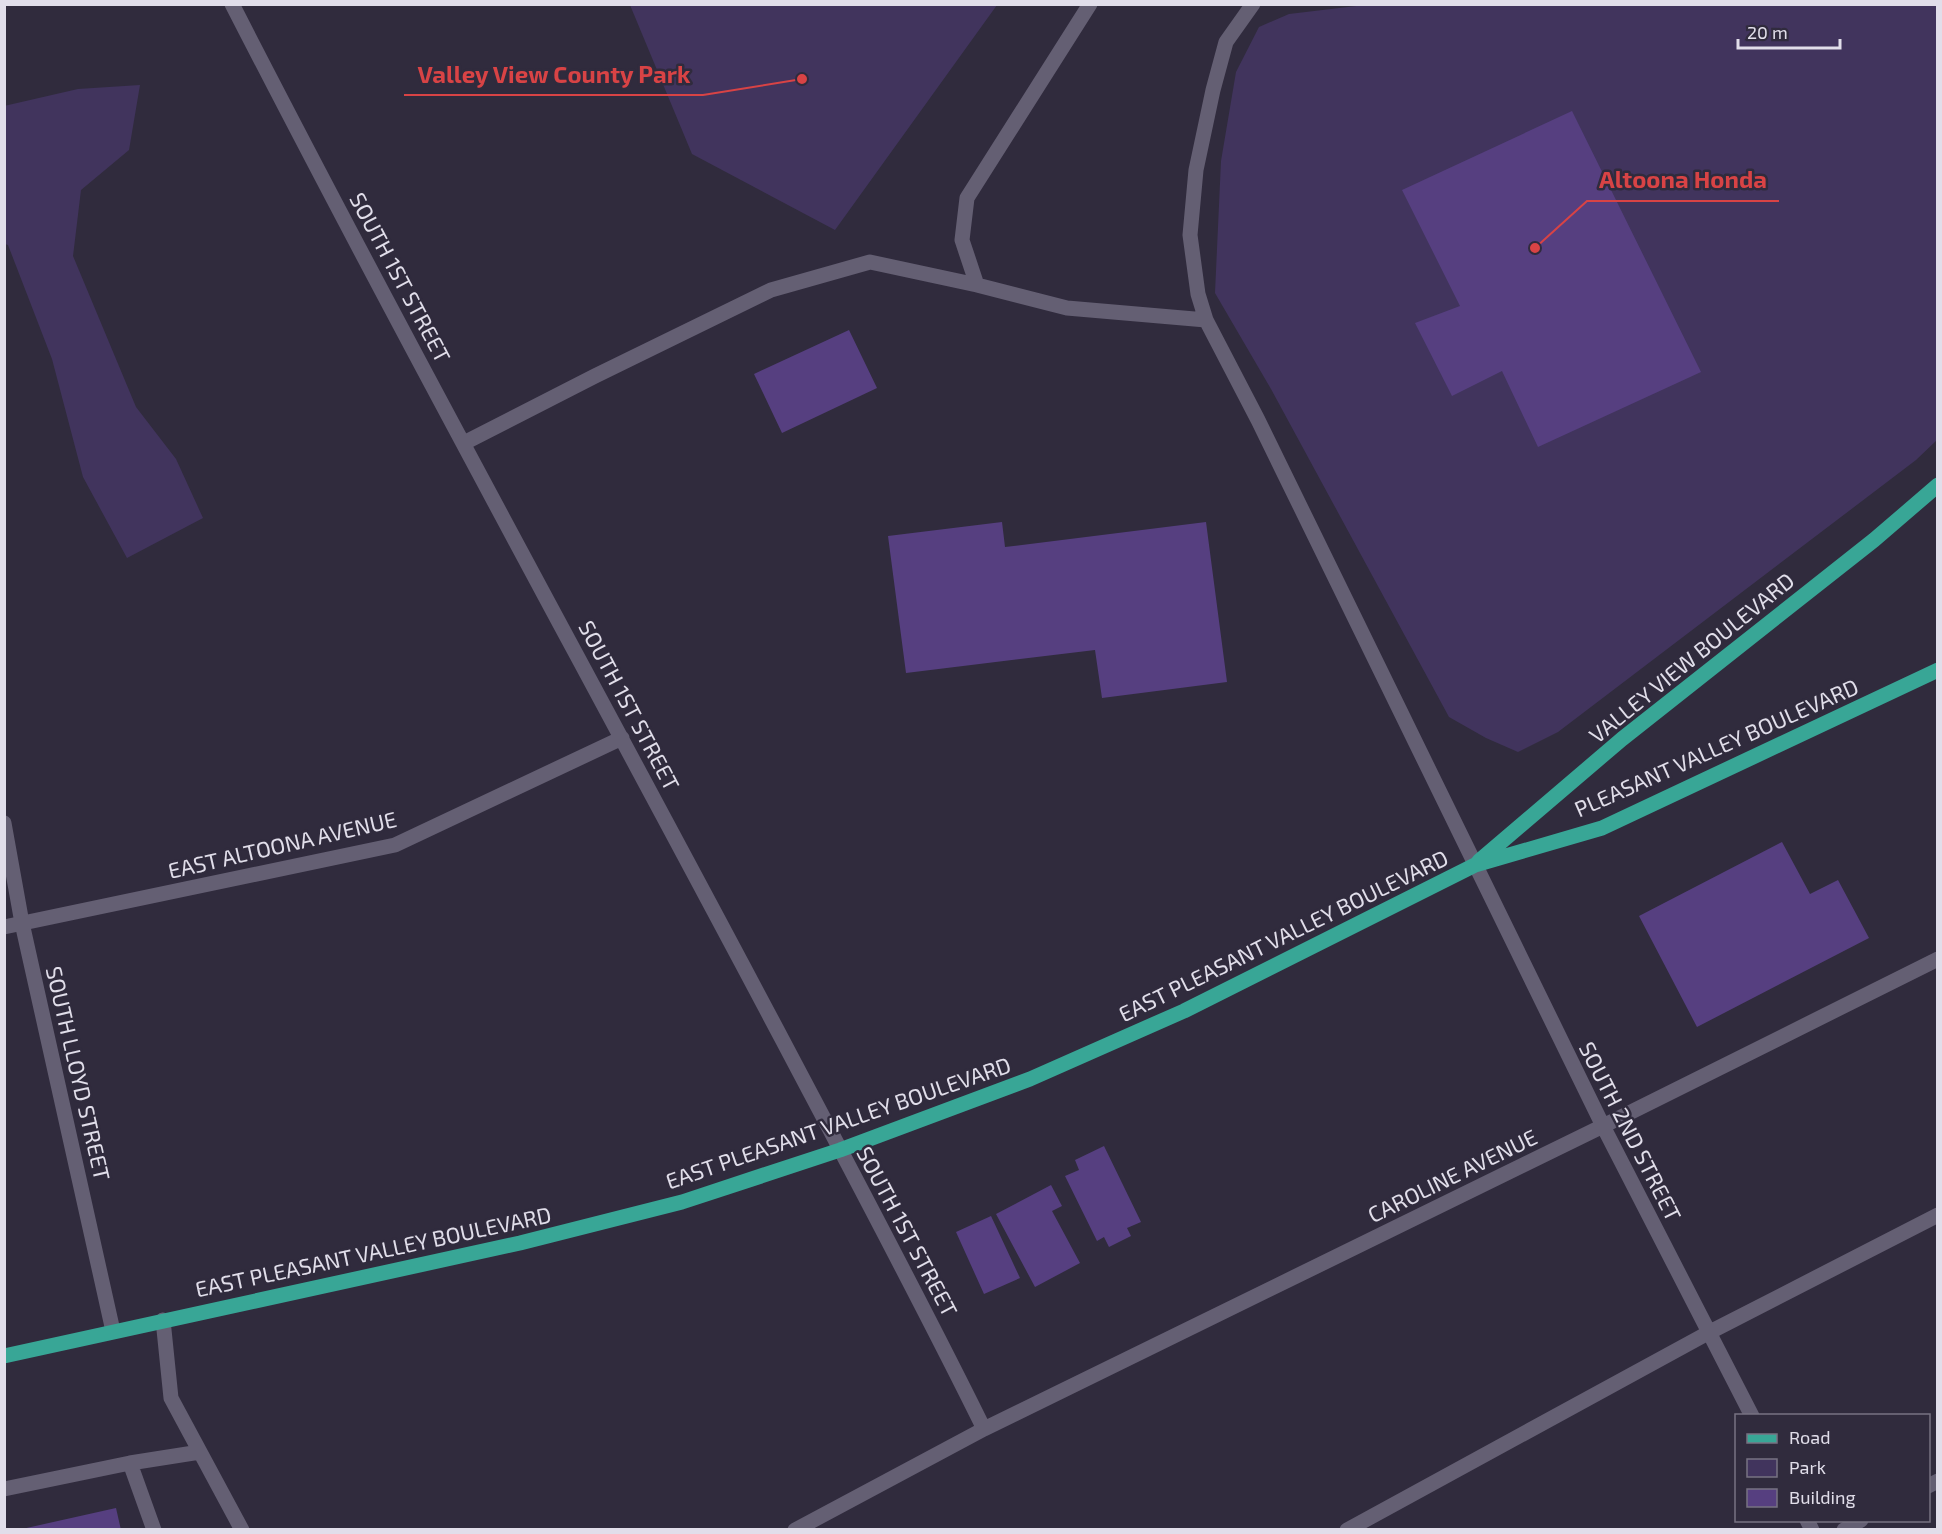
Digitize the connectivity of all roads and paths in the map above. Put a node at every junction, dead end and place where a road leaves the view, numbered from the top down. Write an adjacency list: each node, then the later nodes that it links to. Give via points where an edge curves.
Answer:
1 (232, 4): 6 (street, SOUTH 1ST STREET)
2 (1090, 4): 4 (street, via 967,198 962,240)
3 (1253, 4): 5 (street, SOUTH 2ND STREET, via 1226,42 1196,170 1190,235 1198,294)
4 (977, 285): 5 (street, via 1067,308); 6 (street, via 870,262 771,290)
5 (1206, 320): 11 (street, SOUTH 2ND STREET)
6 (464, 443): 9 (street, SOUTH 1ST STREET)
7 (1938, 485): 11 (main road, VALLEY VIEW BOULEVARD, via 1622,739)
8 (1938, 670): 11 (main road, PLEASANT VALLEY BOULEVARD, via 1602,828)
9 (622, 738): 12 (street, EAST ALTOONA AVENUE, via 395,845); 16 (street, SOUTH 1ST STREET)
10 (4, 823): 12 (street, SOUTH LLOYD STREET)
11 (1475, 865): 15 (street, SOUTH 2ND STREET); 16 (main road, EAST PLEASANT VALLEY BOULEVARD, via 1184,1011 1030,1079)
12 (22, 923): 13 (street, EAST ALTOONA AVENUE); 19 (street, SOUTH LLOYD STREET)
13 (4, 927)
14 (1938, 959): 15 (street, CAROLINE AVENUE)
15 (1603, 1126): 20 (street, SOUTH 2ND STREET); 23 (street, CAROLINE AVENUE)
16 (840, 1150): 18 (main road, EAST PLEASANT VALLEY BOULEVARD, via 671,1205 520,1243); 23 (street, SOUTH 1ST STREET)
17 (1938, 1215): 20 (street)
18 (163, 1320): 19 (main road, EAST PLEASANT VALLEY BOULEVARD); 24 (street, via 171,1398)
19 (113, 1331): 21 (main road, EAST PLEASANT VALLEY BOULEVARD)
20 (1708, 1333): 22 (street, SOUTH 2ND STREET); 31 (street)
21 (4, 1356)
22 (1751, 1414)
23 (984, 1430): 30 (street, CAROLINE AVENUE)
24 (200, 1452): 25 (street); 29 (street)
25 (130, 1463): 26 (street); 28 (street)
26 (4, 1489)
27 (1859, 1522): 32 (street)
28 (154, 1530)
29 (242, 1530)
30 (795, 1530)
31 (1347, 1530)
32 (1844, 1530)

